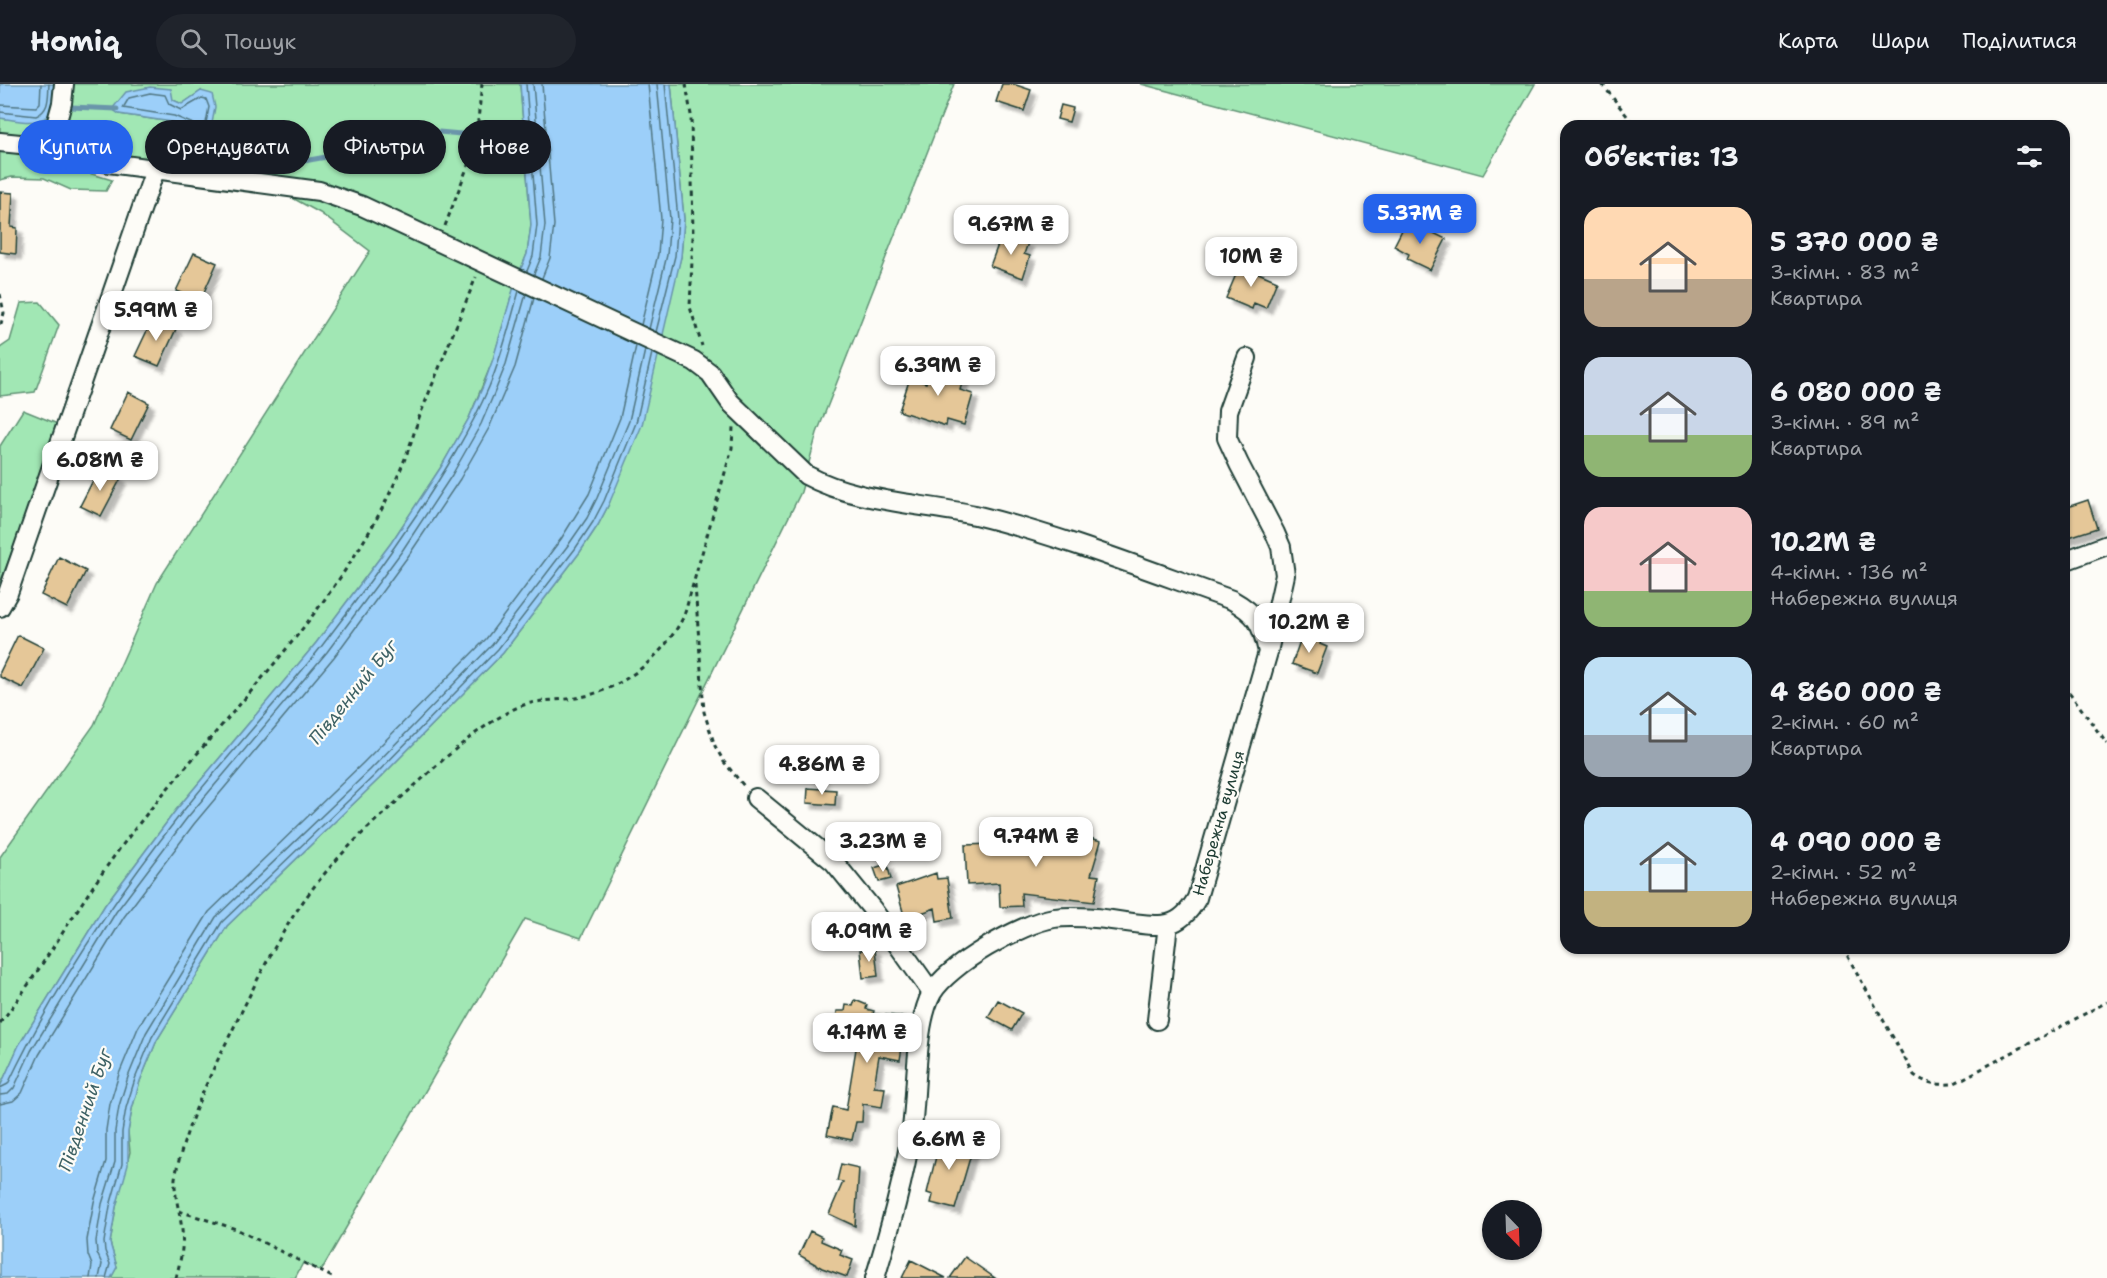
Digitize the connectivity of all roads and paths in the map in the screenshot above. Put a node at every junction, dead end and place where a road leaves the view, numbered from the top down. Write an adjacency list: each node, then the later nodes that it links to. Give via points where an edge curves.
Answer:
1 (64, 84): 5 (street)
2 (482, 84): 11 (path, via 476,141)
3 (686, 84): 16 (path, via 691,115 690,307)
4 (1602, 84): 6 (path)
5 (57, 120)
6 (1630, 120)
7 (0, 142): 8 (street)
8 (18, 144)
9 (154, 174): 21 (street)
10 (186, 174): 11 (street, via 319,191)
11 (439, 242): 12 (street)
12 (485, 262): 16 (street, via 694,362); 31 (path, via 370,532 302,629 120,848 29,987)
13 (0, 294): 14 (path, via 4,313)
14 (0, 327)
15 (1247, 358): 22 (street, Набережна вулиця, via 1228,411 1227,438 1275,532 1284,561 1283,589)
16 (710, 374): 17 (street)
17 (730, 402): 20 (path, via 732,448); 22 (street, via 806,475 821,483 1024,528 1232,600 1255,616)
18 (2107, 545): 19 (street)
19 (2070, 559)
20 (695, 583): 25 (path, via 709,729 724,762); 32 (path, via 678,629 649,663 600,690 578,698 526,704 490,722 375,821 321,878 270,954 199,1096 175,1178)
21 (0, 607)
22 (1268, 652): 26 (street, Набережна вулиця, via 1197,898 1190,911)
23 (2070, 693): 24 (path)
24 (2107, 744)
25 (756, 798): 28 (street, via 834,862)
26 (1168, 924): 28 (street, via 1052,918 967,958); 30 (street)
27 (1846, 954): 29 (path, via 1914,1075 1937,1085 1953,1084)
28 (932, 993): 35 (street, via 921,1027 902,1183)
29 (2107, 1002)
30 (1157, 1020)
31 (0, 1023)
32 (179, 1211): 33 (path, via 183,1246); 34 (path, via 236,1229)
33 (176, 1278)
34 (334, 1278)
35 (875, 1278)

